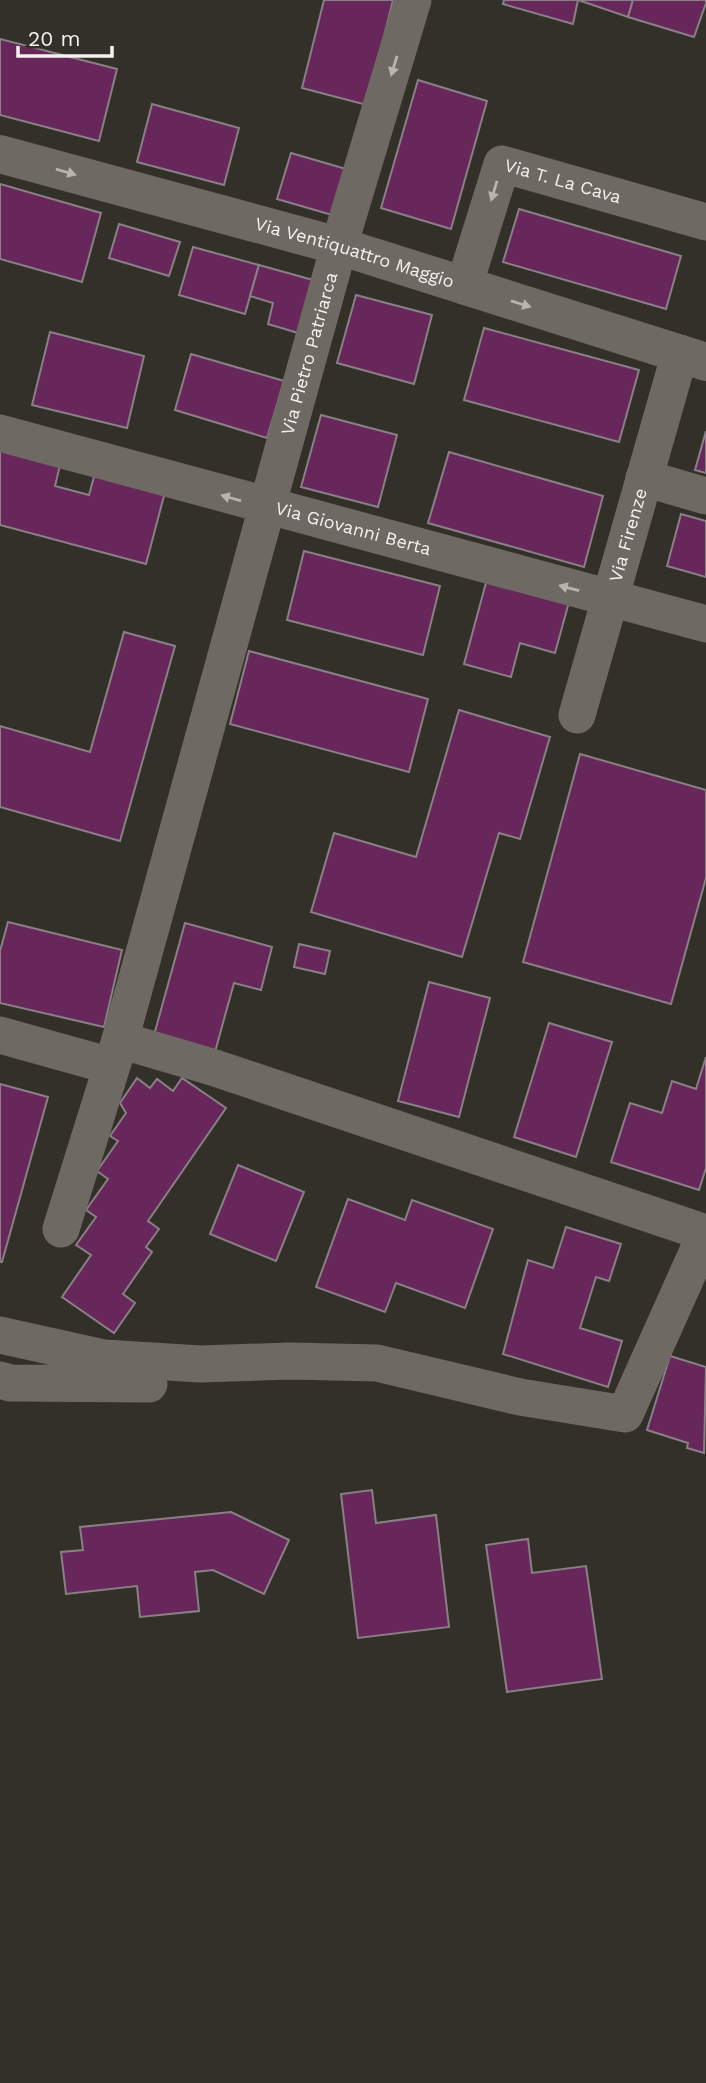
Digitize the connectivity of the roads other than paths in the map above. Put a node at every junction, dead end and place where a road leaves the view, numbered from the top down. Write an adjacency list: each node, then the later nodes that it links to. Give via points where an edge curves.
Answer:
1 (413, 0): 4 (street, Via Pietro Patriarca, one-way to 4)
2 (0, 154): 4 (main road, Via Ventiquattro Maggio, one-way to 4)
3 (706, 222): 5 (street, Via T. La Cava, one-way to 5, via 502,164)
4 (339, 246): 5 (main road, Via Ventiquattro Maggio); 10 (street, Via Pietro Patriarca)
5 (464, 286): 6 (main road, Via Ventiquattro Maggio, one-way to 6)
6 (693, 358): 8 (street, Via Firenze)
7 (0, 433): 10 (street, Via Giovanni Berta, one-way to 7)
8 (645, 478): 9 (street); 11 (street, Via Firenze)
9 (706, 496)
10 (266, 508): 11 (street, Via Giovanni Berta, one-way to 10); 15 (street, Via Pietro Patriarca)
11 (610, 598): 12 (street, Via Giovanni Berta); 13 (street, Via Firenze)
12 (706, 624)
13 (577, 715)
14 (0, 1035): 15 (street)
15 (116, 1053): 16 (street, Via Pietro Patriarca); 17 (street, via 212,1067)
16 (61, 1229)
17 (706, 1233): 19 (street, via 625,1414 520,1397 377,1363)
18 (0, 1335): 19 (street, via 104,1359)
19 (200, 1364): 20 (street, via 171,1384)
20 (0, 1380)

